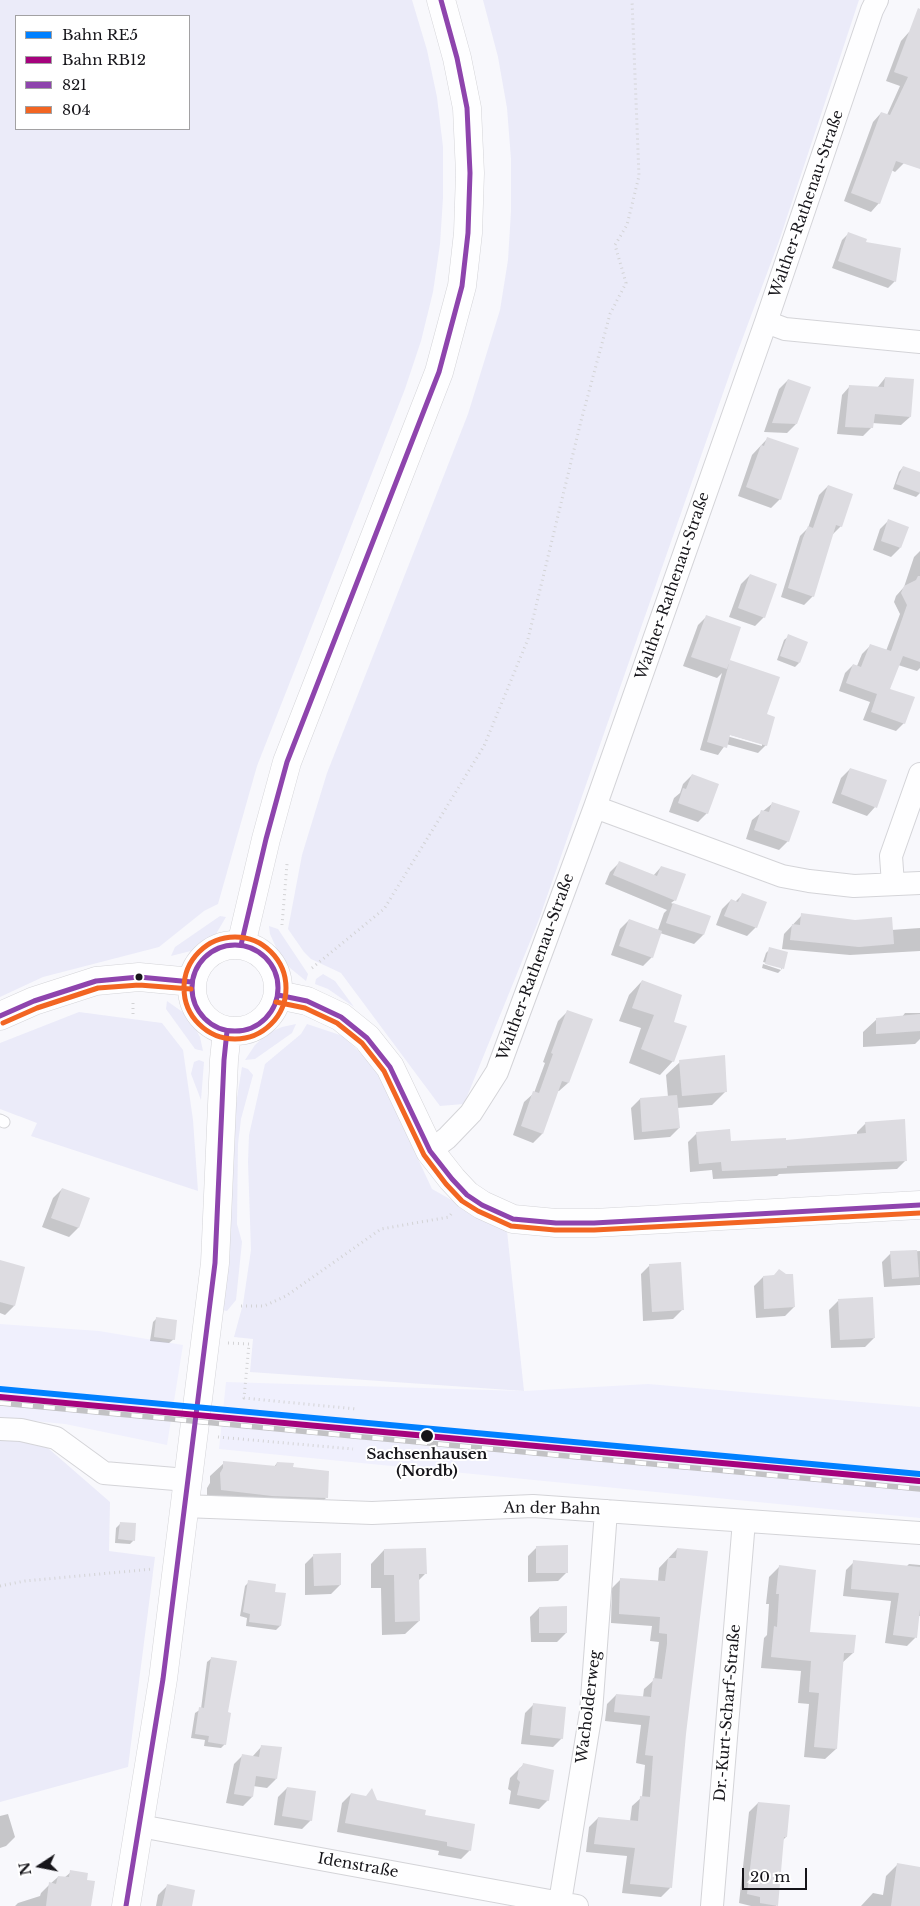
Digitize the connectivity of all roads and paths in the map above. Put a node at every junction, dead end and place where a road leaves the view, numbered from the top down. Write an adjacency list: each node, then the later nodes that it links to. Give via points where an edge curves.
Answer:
1 (441, 0): 12 (street, via 467,108 470,173 462,286 439,372 287,762)
2 (632, 0): 13 (path, via 639,176 627,225 615,244 626,283 610,314 528,639 484,746 384,909)
3 (877, 0): 4 (street, Walther-Rathenau-Straße)
4 (766, 322): 5 (street, via 785,329); 7 (street, Walther-Rathenau-Straße)
5 (920, 342)
6 (920, 774): 10 (street, via 891,856)
7 (595, 807): 10 (street, via 782,876 854,886); 20 (street, Walther-Rathenau-Straße, via 497,1072 471,1113)
8 (289, 857): 11 (path)
9 (920, 883): 10 (street)
10 (893, 884)
11 (282, 925)
12 (242, 945): 14 (street, via 215,949 196,969); 15 (street, via 255,949 274,968 279,981)
13 (312, 968)
14 (192, 982): 18 (street, via 140,977 96,981); 19 (street, via 196,1008 214,1026)
15 (278, 995): 19 (street, via 272,1012 260,1024 238,1032); 20 (street, via 308,1001 341,1017 367,1038 390,1067)
16 (134, 1001): 17 (path)
17 (133, 1014)
18 (0, 1016)
19 (227, 1031): 29 (street, via 215,1262)
20 (430, 1151): 21 (street, via 467,1196 513,1219 594,1223)
21 (920, 1204)
22 (456, 1208): 23 (path, via 449,1217 381,1229 286,1296 264,1306)
23 (241, 1306)
24 (225, 1342): 25 (path, via 248,1344 244,1398)
25 (356, 1410)
26 (0, 1429): 29 (street, An der Bahn, via 56,1438 104,1473)
27 (215, 1437): 28 (path)
28 (353, 1449)
29 (185, 1493): 30 (street, An der Bahn, via 372,1513 533,1506); 35 (street, via 163,1679)
30 (606, 1511): 31 (street, An der Bahn); 36 (street, Wacholderweg, via 591,1712)
31 (744, 1521): 32 (street, An der Bahn); 38 (street, Dr.-Kurt-Scharf-Straße)
32 (920, 1533)
33 (155, 1568): 34 (path)
34 (0, 1586)
35 (140, 1826): 36 (street, Idenstraße); 37 (street)
36 (568, 1904)
37 (126, 1906)
38 (712, 1906)

